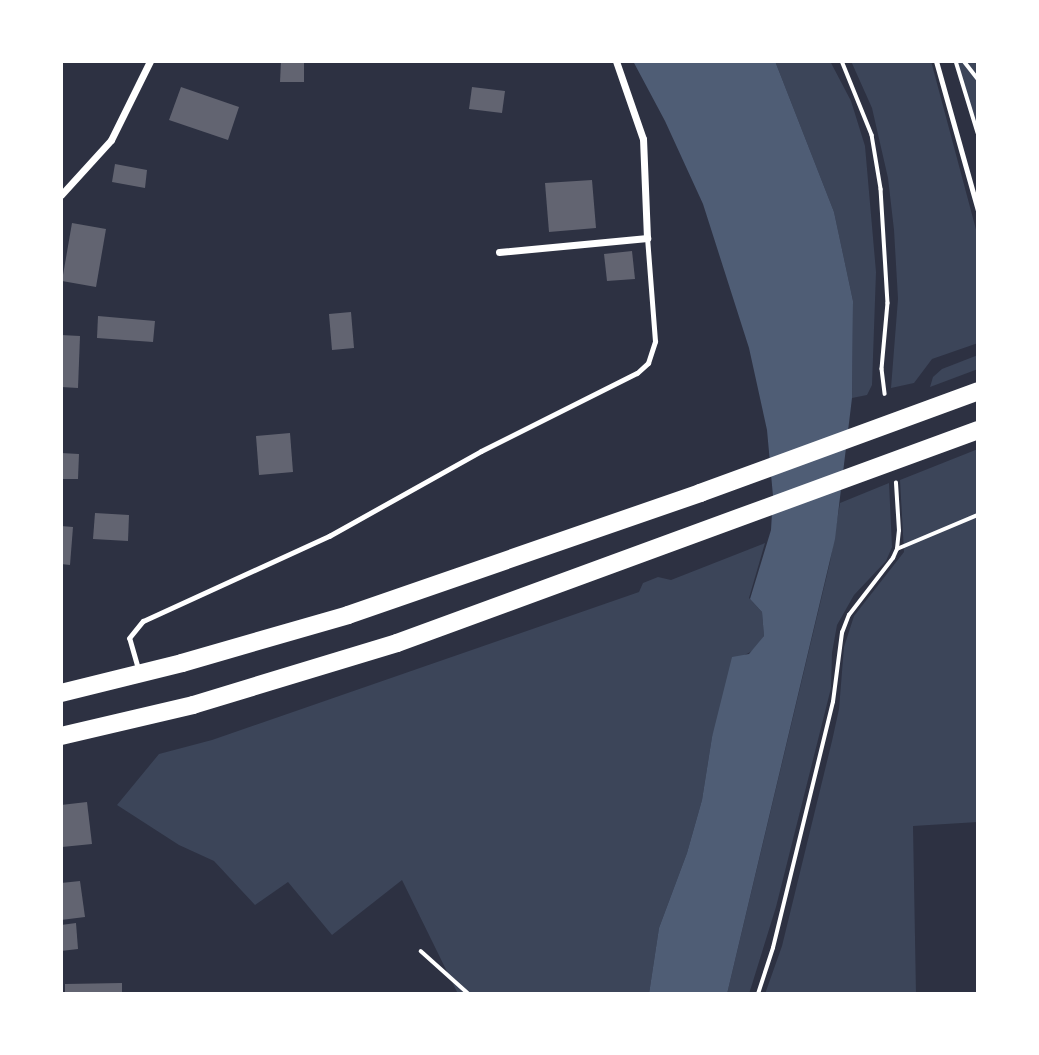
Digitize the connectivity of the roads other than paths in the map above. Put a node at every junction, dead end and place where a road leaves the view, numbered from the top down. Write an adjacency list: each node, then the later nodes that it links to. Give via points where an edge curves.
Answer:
1 (150, 61): 4 (street, via 111,140)
2 (616, 61): 6 (street, via 643,139)
3 (936, 61): 5 (lane)
4 (61, 195)
5 (978, 210)
6 (647, 238): 7 (street); 10 (lane, via 655,341 648,363 637,373 481,451 329,536 143,621 129,638)
7 (499, 252)
8 (978, 391): 10 (main road, via 348,615)
9 (978, 430): 12 (main road, via 397,643 193,705)
10 (139, 673): 11 (main road)
11 (61, 692)
12 (61, 736)

